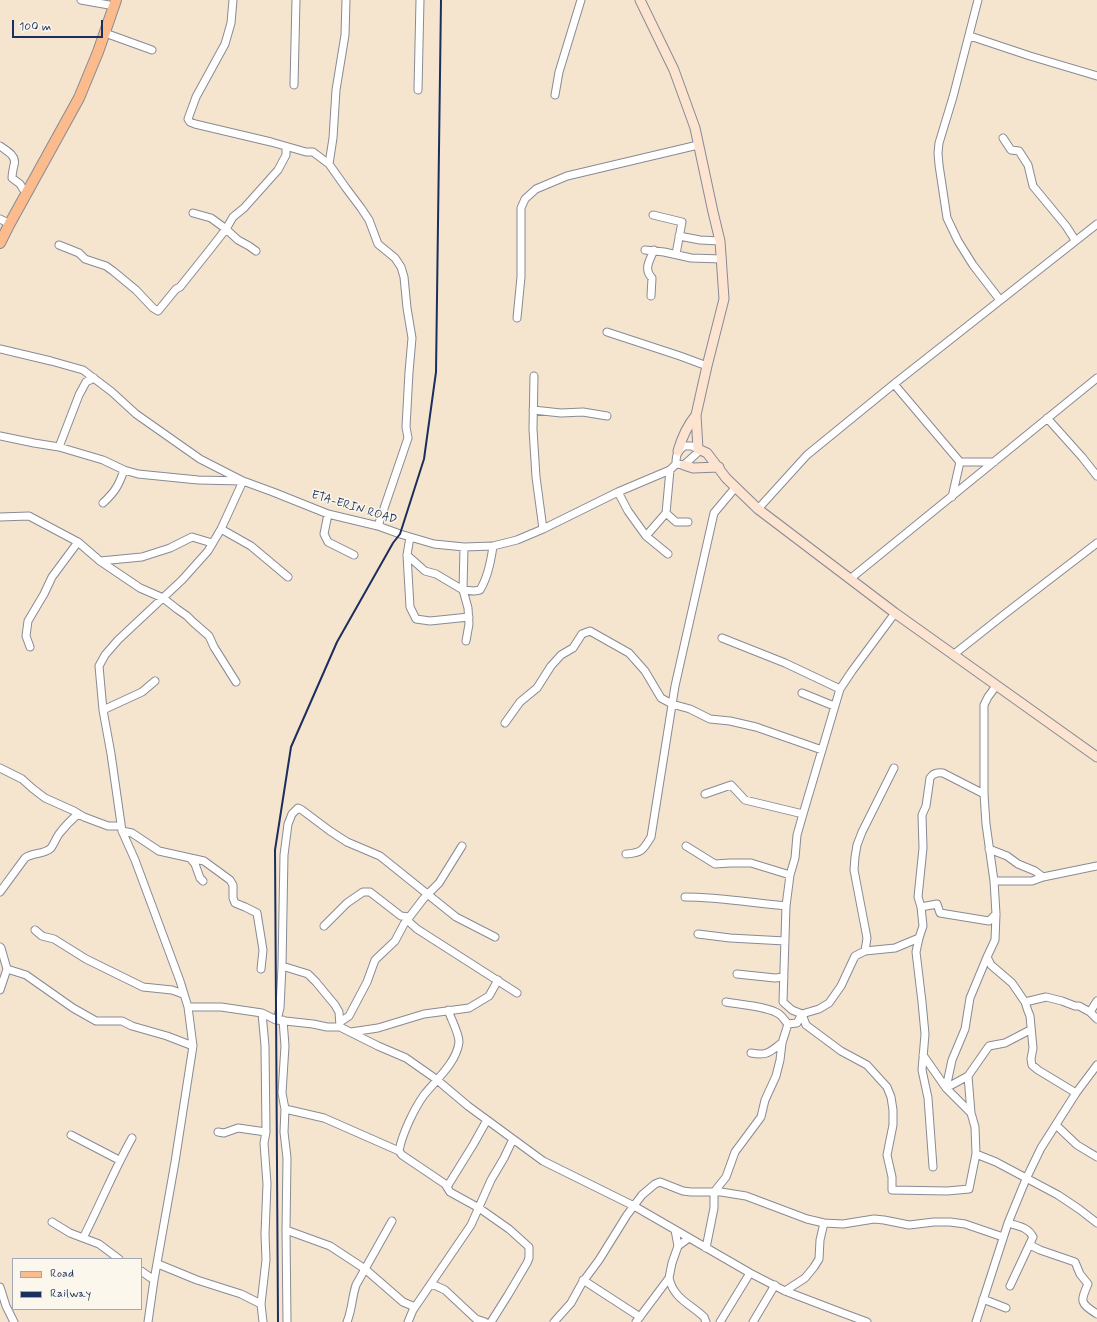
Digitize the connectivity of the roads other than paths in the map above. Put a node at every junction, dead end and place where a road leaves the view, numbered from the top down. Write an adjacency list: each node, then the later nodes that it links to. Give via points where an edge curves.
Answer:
1 (81, 0): 9 (street)
2 (233, 0): 20 (street, via 225,44 196,97 188,119 195,124)
3 (296, 0): 14 (street)
4 (346, 0): 21 (street, via 345,35 336,90)
5 (420, 0): 15 (street)
6 (581, 0): 16 (street, via 559,72)
7 (640, 0): 19 (street, via 674,70 695,128)
8 (978, 0): 11 (street)
9 (111, 2): 10 (main road); 22 (main road, via 87,69)
10 (105, 33): 12 (street); 32 (main road, via 79,98)
11 (970, 36): 13 (street); 40 (street, via 940,143 939,165 946,218 973,265)
12 (152, 50)
13 (1097, 76)
14 (294, 85)
15 (418, 90)
16 (555, 95)
17 (1003, 138): 30 (street, via 1011,150 1019,151 1028,165 1033,186)
18 (0, 146): 22 (street, via 14,157 12,178)
19 (698, 146): 31 (street); 41 (street, via 567,176 536,190 525,199 521,208 521,277)
20 (286, 147): 21 (street, via 313,152); 27 (street, via 286,155 278,170 233,217)
21 (329, 164): 74 (street, via 369,220 378,244 395,258 404,277 412,338 406,427 408,438)
22 (23, 189): 25 (main road)
23 (192, 213): 27 (street, via 207,216)
24 (653, 215): 29 (street, via 682,222)
25 (3, 221): 28 (main road)
26 (1097, 224): 30 (street)
27 (226, 229): 33 (street, via 158,312 106,266 85,259 79,253); 36 (street)
28 (0, 233)
29 (679, 236): 31 (street); 37 (street)
30 (1075, 240): 40 (street)
31 (720, 241): 38 (street)
32 (0, 243)
33 (59, 245)
34 (645, 250): 35 (street)
35 (654, 250): 37 (street); 39 (street, via 647,266 648,275 652,278)
36 (256, 251)
37 (676, 254): 38 (street, via 691,258)
38 (722, 258): 44 (street, via 724,299)
39 (650, 296)
40 (1000, 300): 48 (street)
41 (517, 318)
42 (607, 332): 44 (street)
43 (0, 349): 46 (street, ETA-ERIN ROAD, via 83,370)
44 (707, 366): 50 (street)
45 (534, 376): 49 (street)
46 (94, 378): 54 (street, via 86,382 79,395); 64 (street, ETA-ERIN ROAD, via 136,414 200,459)
47 (1097, 378): 52 (street)
48 (894, 384): 57 (street); 69 (street, via 807,455)
49 (533, 410): 51 (street, via 583,412); 76 (street, via 536,477)
50 (696, 415): 55 (street); 56 (street, via 683,435)
51 (607, 416)
52 (1047, 418): 58 (street); 63 (street)
53 (0, 436): 54 (street)
54 (59, 447): 61 (street, via 103,460)
55 (698, 448): 56 (street, via 684,446); 59 (street, ETA-ERIN ROAD, via 697,453); 60 (street, via 707,453)
56 (678, 451): 59 (street, via 676,459)
57 (960, 462): 58 (street); 67 (street)
58 (994, 462): 67 (street)
59 (680, 465): 60 (street, via 692,468); 62 (street, ETA-ERIN ROAD)
60 (719, 467): 65 (street)
61 (124, 470): 64 (street, via 138,474 198,480); 68 (street, via 116,489)
62 (670, 470): 66 (street, ETA-ERIN ROAD); 70 (street)
63 (1097, 476)
64 (243, 481): 71 (street, ETA-ERIN ROAD); 75 (street)
65 (735, 488): 69 (street); 103 (street, via 714,513)
66 (618, 492): 76 (street, ETA-ERIN ROAD); 77 (street)
67 (952, 497): 89 (street)
68 (103, 503)
69 (758, 509): 89 (street)
70 (666, 513): 73 (street, via 676,522); 77 (street)
71 (328, 514): 74 (street, ETA-ERIN ROAD); 86 (street, via 324,534 328,542)
72 (0, 517): 79 (street, via 29,516)
73 (688, 522)
74 (378, 526): 78 (street, ETA-ERIN ROAD)
75 (221, 529): 80 (street); 88 (street, via 251,546)
76 (543, 530): 82 (street, ETA-ERIN ROAD)
77 (646, 536): 84 (street)
78 (410, 537): 83 (street, ETA-ERIN ROAD, via 434,544); 85 (street)
79 (78, 542): 87 (street); 96 (street, via 52,577 28,620 26,636)
80 (212, 543): 87 (street, via 192,537 170,548 142,557); 91 (street, via 208,551)
81 (1097, 544): 97 (street)
82 (493, 546): 83 (street, ETA-ERIN ROAD); 90 (street, via 488,573 480,590)
83 (464, 547): 90 (street)
84 (668, 554)
85 (407, 555): 90 (street, via 425,571 436,574); 93 (street, via 410,606 416,619 430,621)
86 (354, 556)
87 (100, 561): 91 (street, via 140,588)
88 (288, 577)
89 (850, 579): 92 (street)
90 (463, 590): 93 (street)
91 (163, 598): 99 (street, via 188,616 209,636); 105 (street, via 118,640 99,666)
92 (895, 613): 97 (street); 101 (street)
93 (468, 617): 95 (street)
94 (722, 638): 101 (street, via 786,663)
95 (466, 641)
96 (30, 647)
97 (953, 655): 100 (street)
98 (155, 681): 105 (street, via 142,692)
99 (236, 682)
100 (996, 686): 108 (street); 112 (street, via 984,705)
101 (840, 689): 104 (street)
102 (802, 693): 104 (street)
103 (672, 704): 106 (street, via 661,698 645,671 629,653 590,631 582,634 573,648 561,655 537,688 520,702); 107 (street, via 710,719 756,727); 119 (street, via 651,837 644,850 636,854)
104 (834, 706): 107 (street)
105 (103, 710): 115 (street)
106 (505, 723)
107 (822, 750): 114 (street)
108 (1097, 757)
109 (0, 768): 113 (street, via 22,779 45,798)
110 (894, 768): 140 (street, via 862,832 855,857 854,870 867,938)
111 (705, 794): 114 (street, via 731,785 745,800)
112 (984, 794): 118 (street); 130 (street, via 943,773 938,772 930,778 926,806 922,815 923,848 918,897)
113 (78, 814): 115 (street); 126 (street, via 58,835 50,848 25,858)
114 (803, 814): 122 (street)
115 (122, 829): 120 (street, via 159,851); 150 (street, via 164,935)
116 (462, 846): 127 (street, via 439,883)
117 (686, 846): 122 (street, via 715,864 751,863)
118 (989, 849): 123 (street); 125 (street)
119 (626, 854)
120 (190, 858): 124 (street); 144 (street, via 204,861 230,880 236,903 257,913 263,950)
121 (1097, 866): 123 (street)
122 (790, 875): 129 (street)
123 (1043, 877): 125 (street, via 1032,881)
124 (203, 881)
125 (994, 881): 131 (street)
126 (0, 892)
127 (428, 894): 132 (street); 136 (street, via 456,916); 142 (street, via 380,856 347,842 298,808 288,824 284,855)
128 (685, 898): 129 (street, via 723,898)
129 (786, 906): 138 (street)
130 (921, 907): 131 (street, via 937,904 940,913 989,921); 137 (street, via 923,926)
131 (996, 914): 141 (street, via 995,940)
132 (408, 918): 133 (street, via 401,916 370,892 362,892); 147 (street, via 417,929); 161 (street, via 395,941 375,960 367,982 349,1016)
133 (324, 926)
134 (35, 930): 150 (street, via 42,936 54,939 86,959 143,987 172,990)
135 (698, 934): 138 (street)
136 (495, 938)
137 (920, 938): 140 (street, via 895,948); 169 (street, via 916,952 924,1026)
138 (785, 941): 146 (street)
139 (0, 947): 143 (street)
140 (865, 951): 158 (street, via 856,956 829,1003 820,1009)
141 (987, 957): 153 (street, via 991,965 1012,984); 174 (street, via 970,998 965,1029 952,1060)
142 (282, 966): 160 (street); 161 (street, via 308,974 335,1005 339,1012)
143 (6, 968): 148 (street); 166 (street, via 26,975 96,1021 122,1021)
144 (261, 968)
145 (737, 974): 146 (street)
146 (784, 977): 158 (street, via 783,1002)
147 (498, 980): 149 (street); 155 (street, via 489,996 468,1008)
148 (0, 990)
149 (517, 993)
150 (183, 994): 154 (street)
151 (1097, 1001): 156 (street)
152 (726, 1002): 162 (street, via 776,1012)
153 (1025, 1002): 156 (street, via 1046,997 1079,1006); 163 (street, via 1030,1016)
154 (188, 1007): 157 (street, via 221,1007); 166 (street)
155 (448, 1010): 164 (street, via 424,1014 378,1028); 173 (street, via 459,1042 449,1067)
156 (1090, 1012): 159 (street)
157 (262, 1013): 160 (street); 181 (street)
158 (802, 1014): 162 (street, via 797,1023); 186 (street, via 806,1026 841,1051 867,1065 887,1087 893,1110 887,1155 892,1190 968,1189)
159 (1097, 1019)
160 (280, 1020): 161 (street, via 327,1027); 176 (street, via 285,1046 282,1093)
161 (340, 1024): 164 (street)
162 (788, 1024): 165 (street)
163 (1030, 1030): 172 (street, via 1005,1043 988,1046); 175 (street, via 1032,1065)
164 (351, 1032): 173 (street, via 406,1058)
165 (782, 1043): 168 (street); 170 (street)
166 (193, 1046): 209 (street)
167 (751, 1053): 168 (street)
168 (767, 1054): 170 (street)
169 (923, 1055): 174 (street); 189 (street, via 922,1070 928,1098)
170 (780, 1060): 192 (street, via 761,1117 736,1152 726,1177)
171 (1097, 1065): 175 (street)
172 (968, 1076): 174 (street); 177 (street)
173 (436, 1080): 178 (street); 185 (street, via 412,1116)
174 (946, 1088): 177 (street)
175 (1076, 1093): 179 (street)
176 (285, 1109): 185 (street, via 324,1118); 200 (street)
177 (971, 1113): 186 (street, via 975,1127)
178 (487, 1120): 184 (street); 191 (street)
179 (1056, 1125): 187 (street, via 1077,1145); 190 (street)
180 (218, 1132): 181 (street, via 224,1133 238,1128)
181 (266, 1132): 222 (street, via 266,1260)
182 (71, 1135): 188 (street)
183 (132, 1138): 188 (street)
184 (513, 1139): 193 (street, via 542,1161); 194 (street)
185 (399, 1151): 191 (street)
186 (976, 1154): 190 (street)
187 (1097, 1157)
188 (119, 1160): 203 (street)
189 (934, 1167)
190 (1026, 1179): 198 (street); 199 (street, via 1058,1195)
191 (447, 1187): 194 (street, via 450,1192)
192 (714, 1192): 193 (street, via 683,1191 660,1182 649,1188); 197 (street, via 746,1196); 207 (street, via 714,1208)
193 (634, 1206): 201 (street); 215 (street)
194 (479, 1208): 216 (street, via 471,1225); 234 (street, via 529,1247 527,1263)
195 (392, 1221): 210 (street)
196 (52, 1222): 203 (street)
197 (824, 1223): 202 (street, via 843,1224 874,1219 909,1225 950,1222 965,1224); 220 (street, via 819,1259 805,1278)
198 (1008, 1223): 202 (street); 205 (street, via 1030,1231 1033,1237)
199 (1097, 1223)
200 (286, 1230): 210 (street, via 330,1246); 230 (street)
201 (675, 1230): 204 (street); 206 (street)
202 (1003, 1237): 221 (street)
203 (83, 1238): 208 (street, via 99,1244)
204 (689, 1238): 206 (street); 207 (street)
205 (1030, 1245): 218 (street); 225 (street, via 1075,1262 1088,1284 1082,1300)
206 (678, 1246): 213 (street)
207 (706, 1248): 212 (street)
208 (118, 1258)
209 (158, 1264): 214 (street); 222 (street)
210 (365, 1269): 223 (street, via 403,1302); 231 (street, via 352,1296)
211 (142, 1273): 214 (street)
212 (750, 1273): 217 (street); 237 (street)
213 (669, 1278): 226 (street); 236 (street, via 676,1294 704,1317)
214 (154, 1280): 228 (street)
215 (583, 1280): 226 (street); 235 (street, via 571,1303)
216 (432, 1284): 223 (street); 233 (street, via 445,1290 476,1319)
217 (775, 1285): 220 (street); 238 (street)
218 (1010, 1286)
219 (0, 1287): 227 (street)
220 (785, 1290): 239 (street)
221 (983, 1299): 224 (street); 240 (street)
222 (261, 1304): 229 (street)
223 (415, 1307): 232 (street)
224 (1006, 1308)
225 (1097, 1314)
226 (638, 1320)
227 (14, 1322)
228 (148, 1322)
229 (263, 1322)
230 (287, 1322)
231 (347, 1322)
232 (408, 1322)
233 (484, 1322)
234 (491, 1322)
235 (554, 1322)
236 (706, 1322)
237 (720, 1322)
238 (753, 1322)
239 (867, 1322)
240 (976, 1322)

